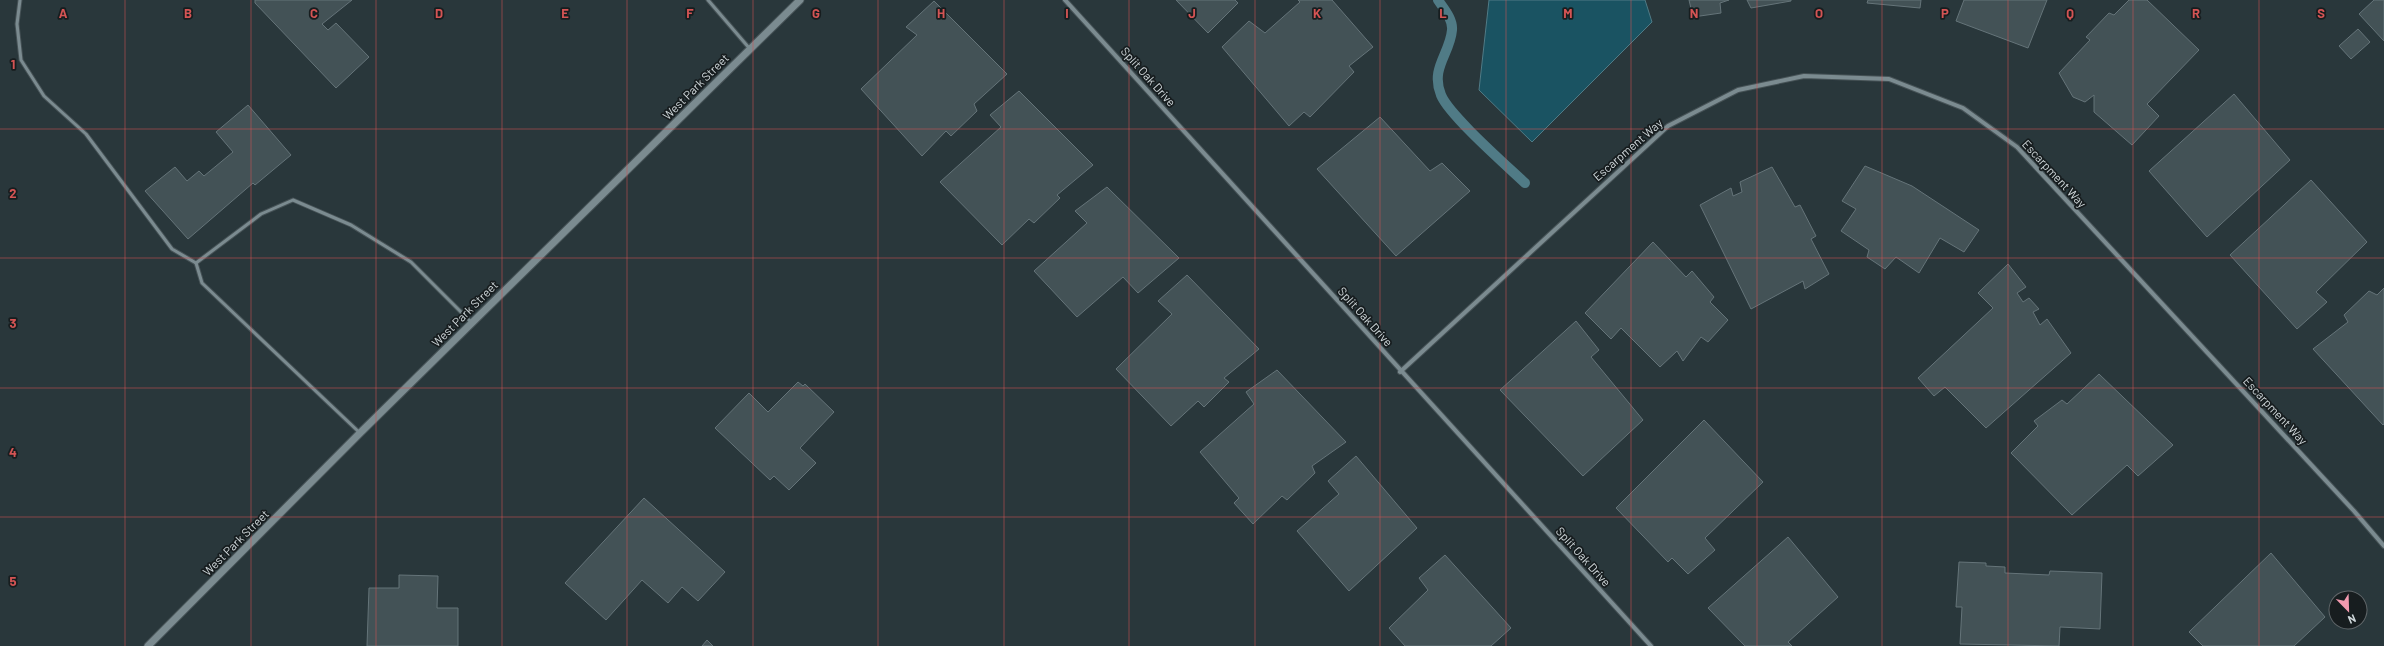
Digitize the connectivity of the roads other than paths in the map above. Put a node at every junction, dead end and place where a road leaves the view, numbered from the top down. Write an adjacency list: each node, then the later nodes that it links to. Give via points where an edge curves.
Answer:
1 (20, 0): 6 (lane, via 17,24 21,60 44,96 86,134 172,249)
2 (708, 0): 5 (lane)
3 (800, 0): 5 (street, West Park Street)
4 (1065, 0): 8 (street, Split Oak Drive)
5 (750, 49): 7 (street, West Park Street)
6 (196, 263): 7 (lane, via 261,214 293,200 352,225 411,262); 9 (lane, via 202,283)
7 (472, 323): 9 (street, West Park Street)
8 (1400, 372): 10 (street, Escarpment Way, via 1668,126 1738,90 1796,77 1889,80 1963,108 2017,148); 12 (street, Split Oak Drive)
9 (360, 433): 11 (street, West Park Street)
10 (2384, 546)
11 (148, 646)
12 (1651, 646)

